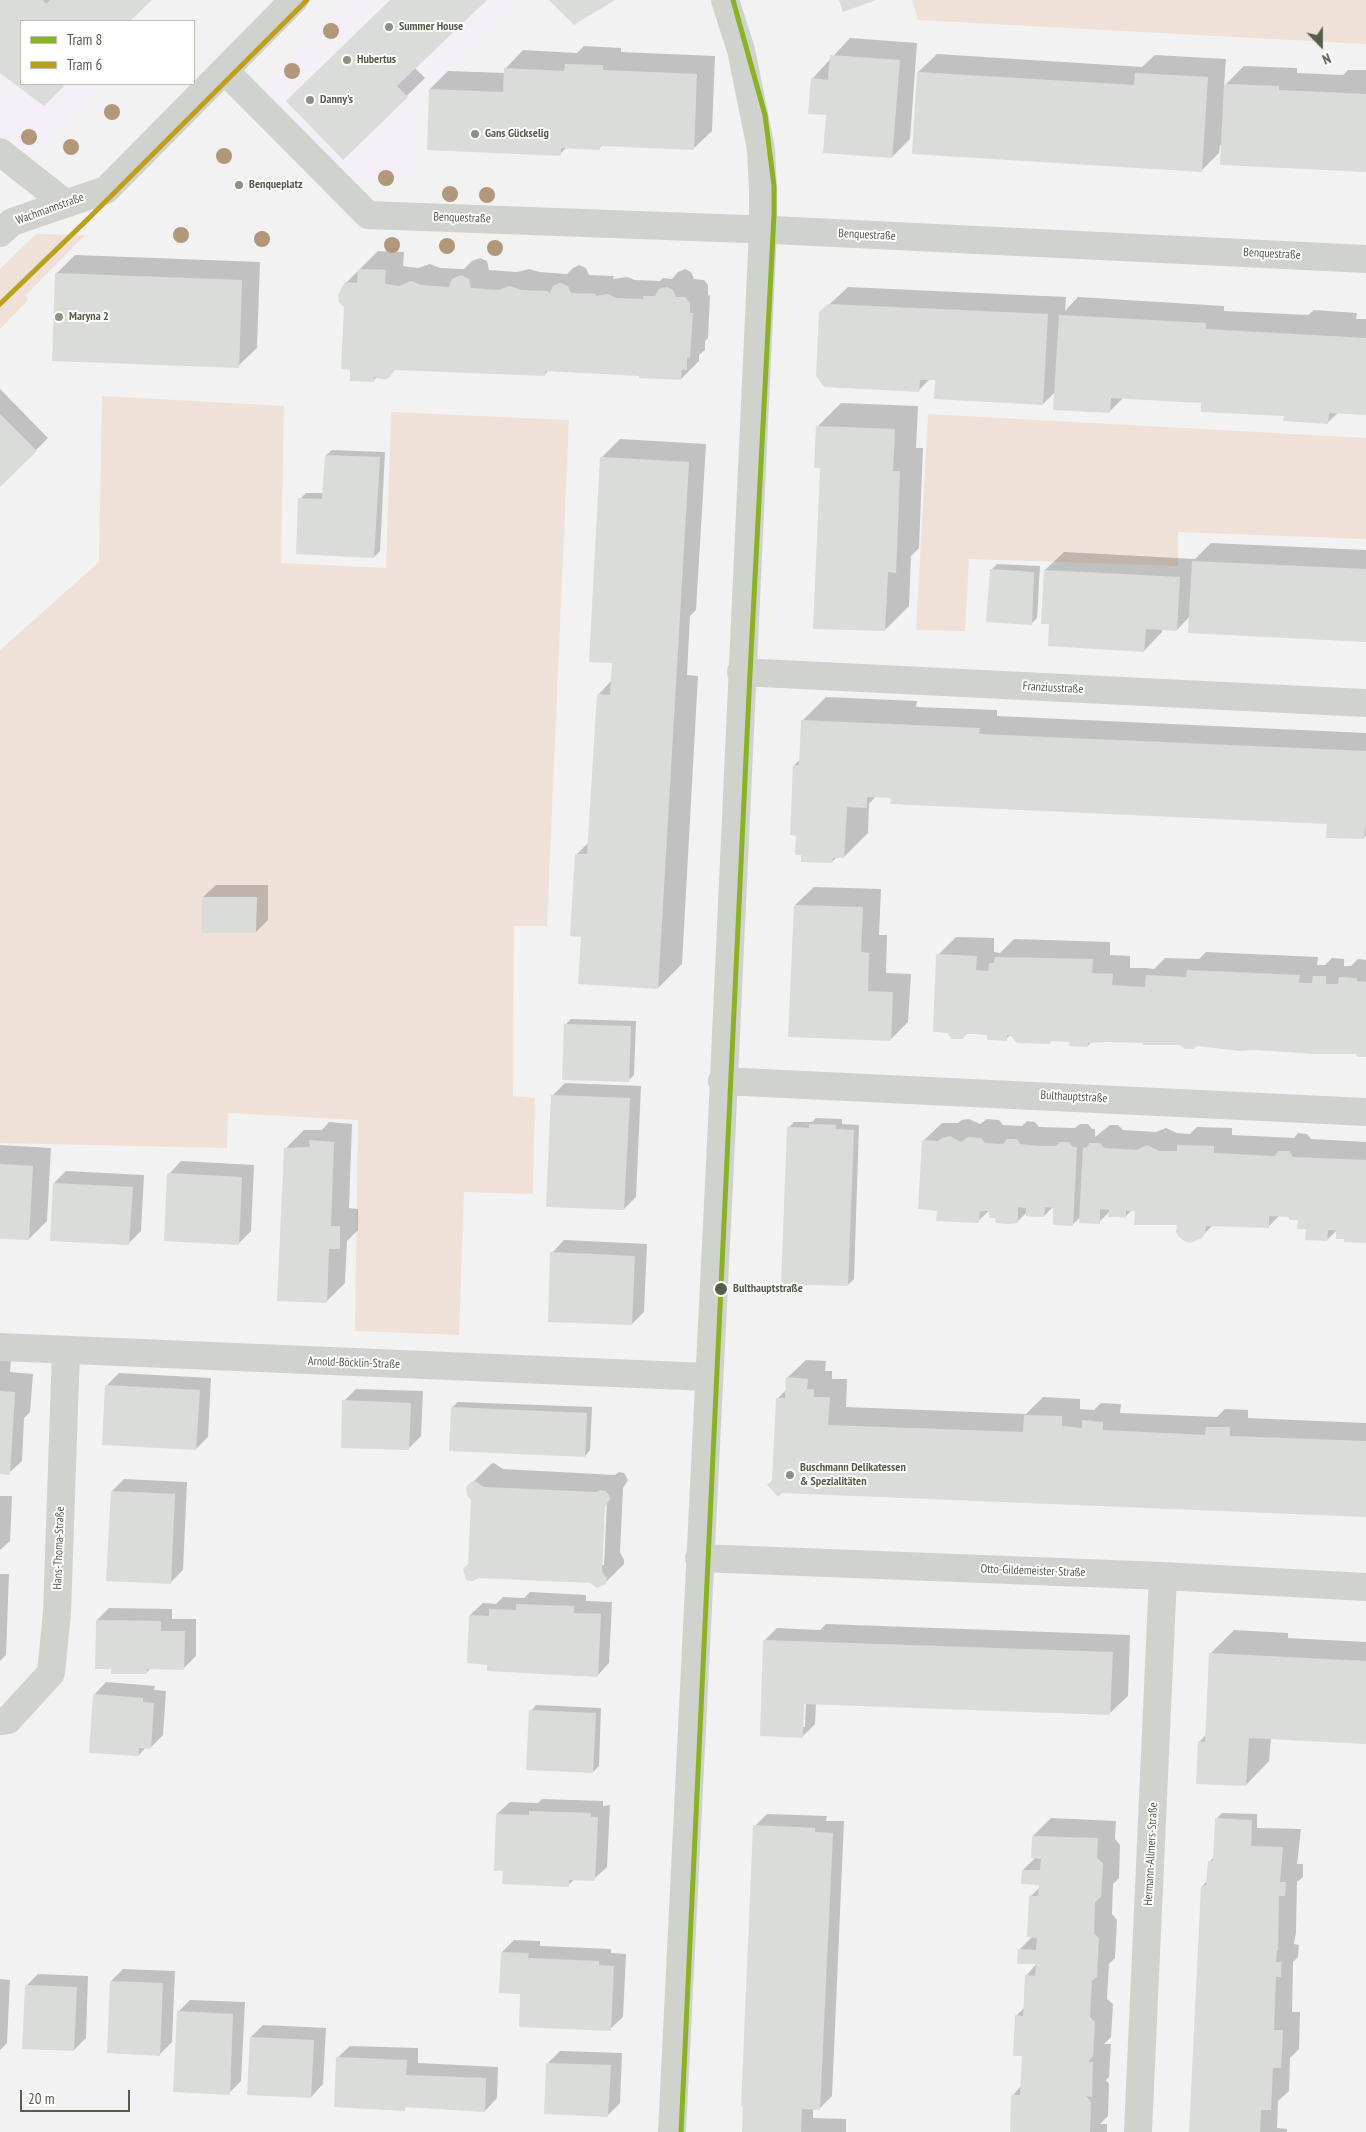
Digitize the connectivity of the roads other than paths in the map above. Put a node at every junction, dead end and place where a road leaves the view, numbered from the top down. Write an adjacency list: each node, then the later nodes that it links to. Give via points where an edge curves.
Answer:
1 (294, 0): 3 (street, Wachmannstraße)
2 (724, 0): 6 (street, via 741,50 761,149)
3 (224, 71): 5 (street, Wachmannstraße, via 106,190); 6 (street, Benquestraße, via 368,215)
4 (0, 152): 5 (street)
5 (65, 203): 7 (street, Wachmannstraße, via 12,222)
6 (763, 230): 8 (street, Benquestraße); 9 (street)
7 (0, 233)
8 (1366, 259)
9 (741, 672): 10 (street, Franziusstraße); 11 (street)
10 (1366, 703)
11 (722, 1081): 12 (street, Bulthauptstraße); 15 (street)
12 (1366, 1112)
13 (0, 1347): 14 (street, Arnold-Böcklin-Straße)
14 (66, 1351): 15 (street, Arnold-Böcklin-Straße); 19 (street, Hans-Thoma-Straße, via 57,1612 51,1673 8,1720)
15 (708, 1377): 16 (street)
16 (699, 1558): 17 (street, Otto-Gildemeister-Straße); 20 (street)
17 (1163, 1576): 18 (street, Otto-Gildemeister-Straße); 21 (street, Hermann-Allmers-Straße)
18 (1366, 1587)
19 (0, 1721)
20 (672, 2132)
21 (1138, 2132)

